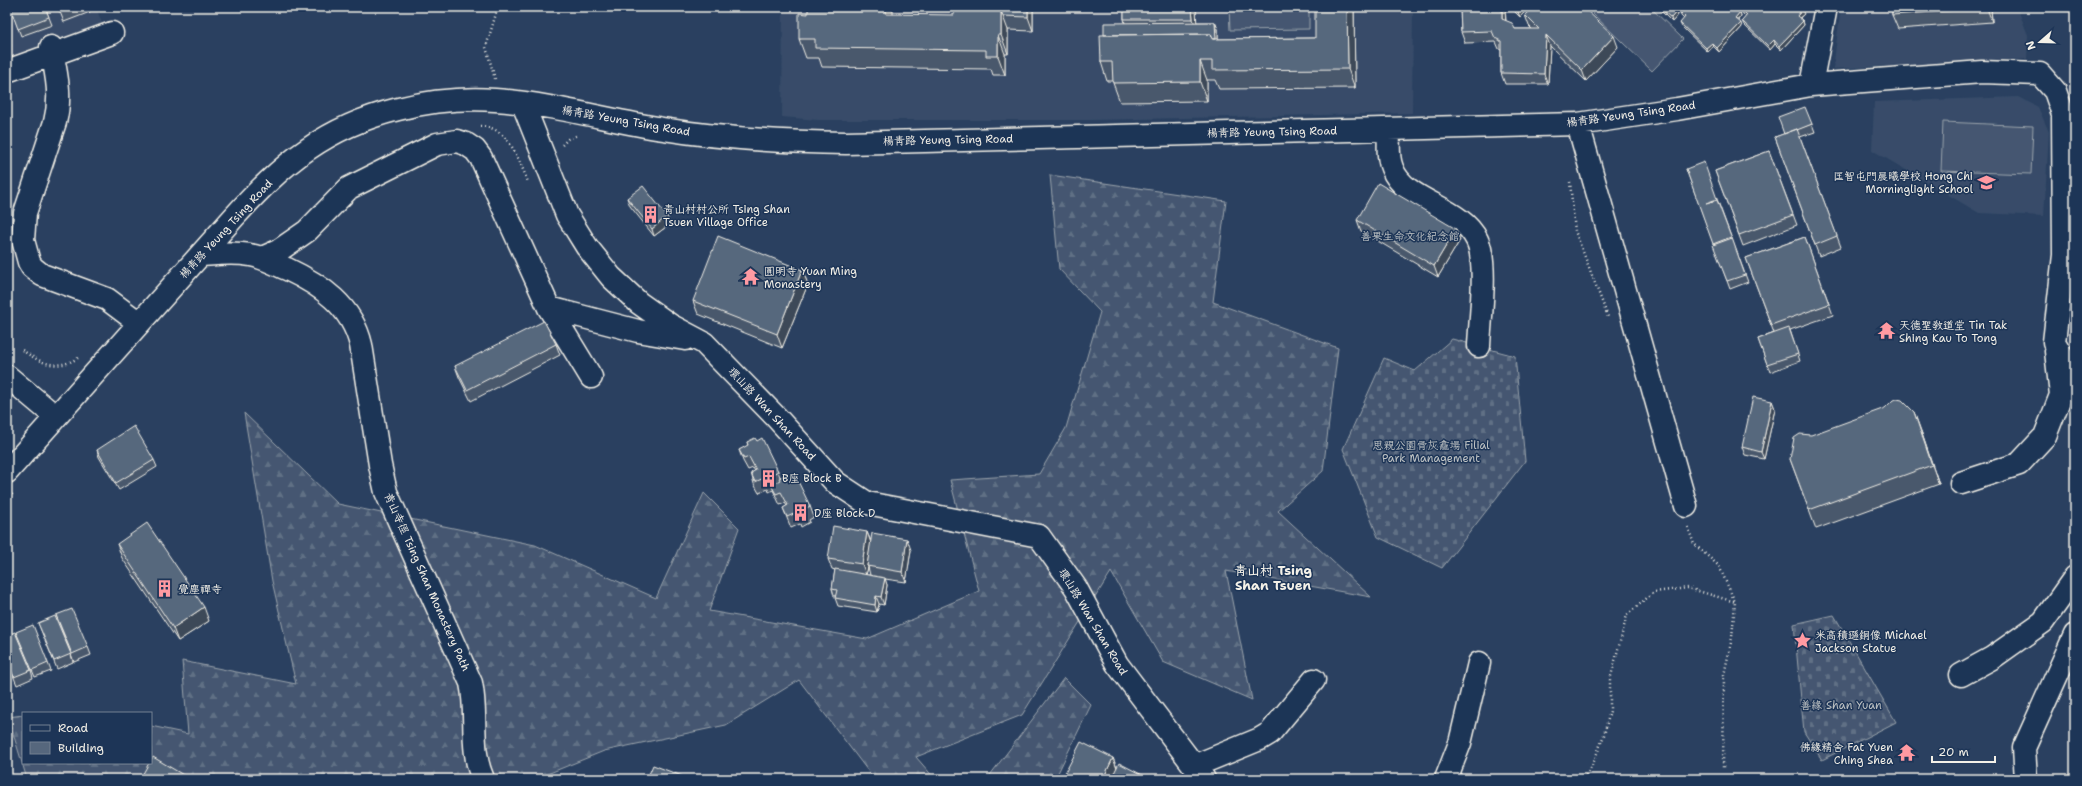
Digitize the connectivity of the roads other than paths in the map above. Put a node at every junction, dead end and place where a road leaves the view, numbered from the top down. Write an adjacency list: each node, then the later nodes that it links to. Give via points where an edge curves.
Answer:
1 (1826, 7): 5 (street)
2 (112, 33): 3 (street)
3 (52, 51): 4 (street); 13 (street, via 58,81 58,107 25,213 22,232 26,255 32,267 42,275 107,299)
4 (7, 70)
5 (1811, 85): 7 (street, 楊青路 Yeung Tsing Road); 9 (street, 楊青路 Yeung Tsing Road, via 1982,72 2040,74 2055,91 2063,114)
6 (523, 104): 8 (street, 楊青路 Yeung Tsing Road, via 666,129 756,140 800,142 846,143); 10 (street, 楊青路 Yeung Tsing Road, via 478,100 445,101 400,109 345,129 309,148 282,170 252,198); 15 (street, 環山路 Wan Shan Road, via 551,180 567,215 587,247 611,277 639,303 670,325)
7 (1578, 124): 8 (street, 楊青路 Yeung Tsing Road); 23 (street)
8 (1389, 129): 16 (street, via 1389,158 1398,179 1406,187 1461,220 1477,240 1482,266)
9 (2069, 179): 14 (street)
10 (200, 255): 11 (street, 青山寺徑 Tsing Shan Monastery Path, via 239,254); 13 (street, 楊青路 Yeung Tsing Road)
11 (262, 258): 12 (street, via 278,251 307,231 349,188 437,144 457,141 475,150 481,158); 30 (street, 青山寺徑 Tsing Shan Monastery Path, via 296,273 322,289 345,309 357,330 386,492 468,673 474,705 475,749)
12 (549, 308): 15 (street, via 638,331); 18 (street)
13 (140, 323): 20 (street, 楊青路 Yeung Tsing Road)
14 (2054, 342): 19 (street); 22 (street, via 2061,395 2046,436 2019,464)
15 (704, 343): 29 (street, 環山路 Wan Shan Road, via 835,482 867,503 1039,536 1076,588 1117,664)
16 (1478, 346)
17 (7, 376): 20 (street)
18 (591, 377)
19 (2075, 377)
20 (56, 417): 21 (street, 楊青路 Yeung Tsing Road)
21 (12, 480)
22 (1961, 483)
23 (1686, 506)
24 (2075, 577): 27 (street, via 2043,622 1992,658)
25 (2075, 635): 32 (street, via 2024,748)
26 (1479, 663): 31 (street, via 1460,743)
27 (1961, 675)
28 (1314, 680): 29 (street, via 1270,733)
29 (1199, 772)
30 (483, 779)
31 (1446, 779)
32 (2026, 779)

